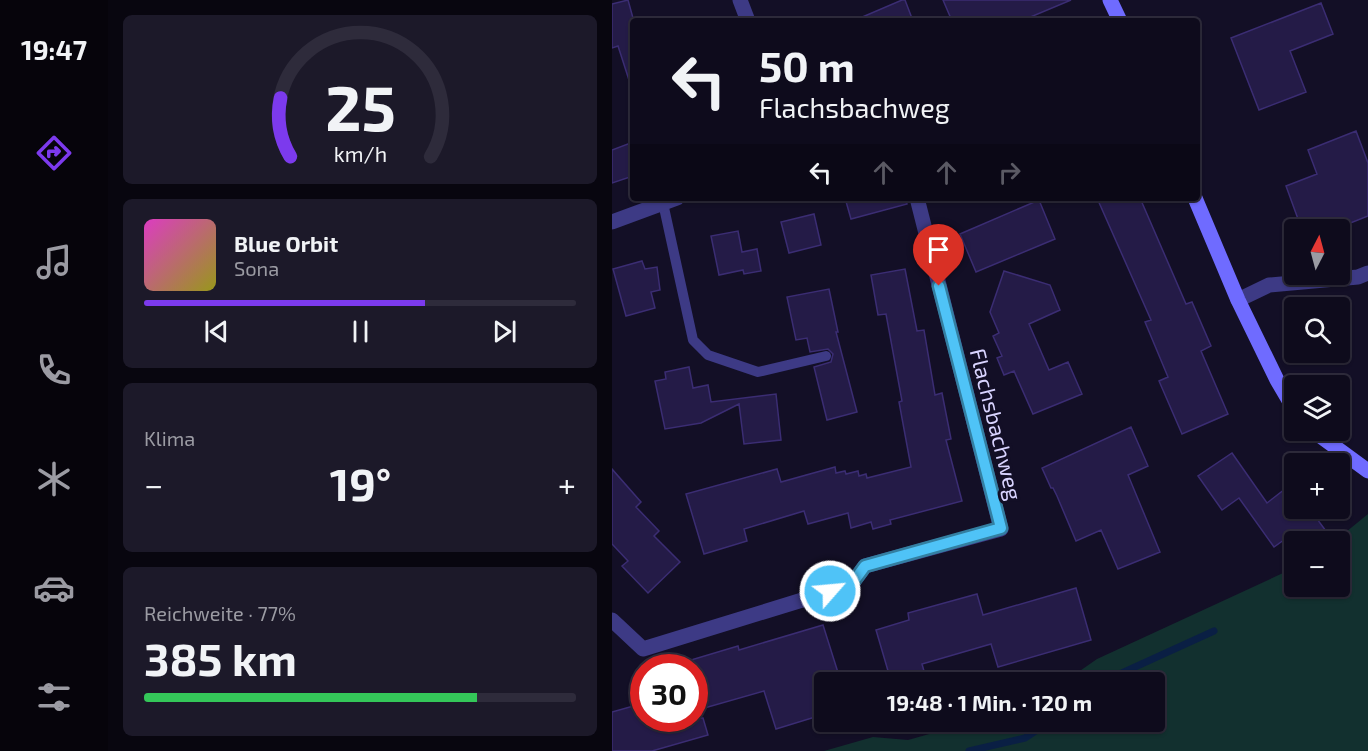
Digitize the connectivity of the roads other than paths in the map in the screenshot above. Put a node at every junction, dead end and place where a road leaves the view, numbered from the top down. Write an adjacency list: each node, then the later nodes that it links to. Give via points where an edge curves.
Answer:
1 (740, 0): 3 (street)
2 (1110, 0): 4 (main road)
3 (747, 18)
4 (1118, 18)
5 (670, 201): 8 (street); 11 (lane, via 693,340 708,356 758,372)
6 (918, 201): 15 (street, Flachsbachweg, via 1001,528 865,566 851,585 644,649)
7 (1196, 201): 10 (main road)
8 (612, 222)
9 (1368, 273): 10 (street, via 1269,285)
10 (1238, 300): 12 (main road)
11 (826, 356)
12 (1284, 392)
13 (1327, 441): 14 (main road)
14 (1368, 471)
15 (612, 620)

